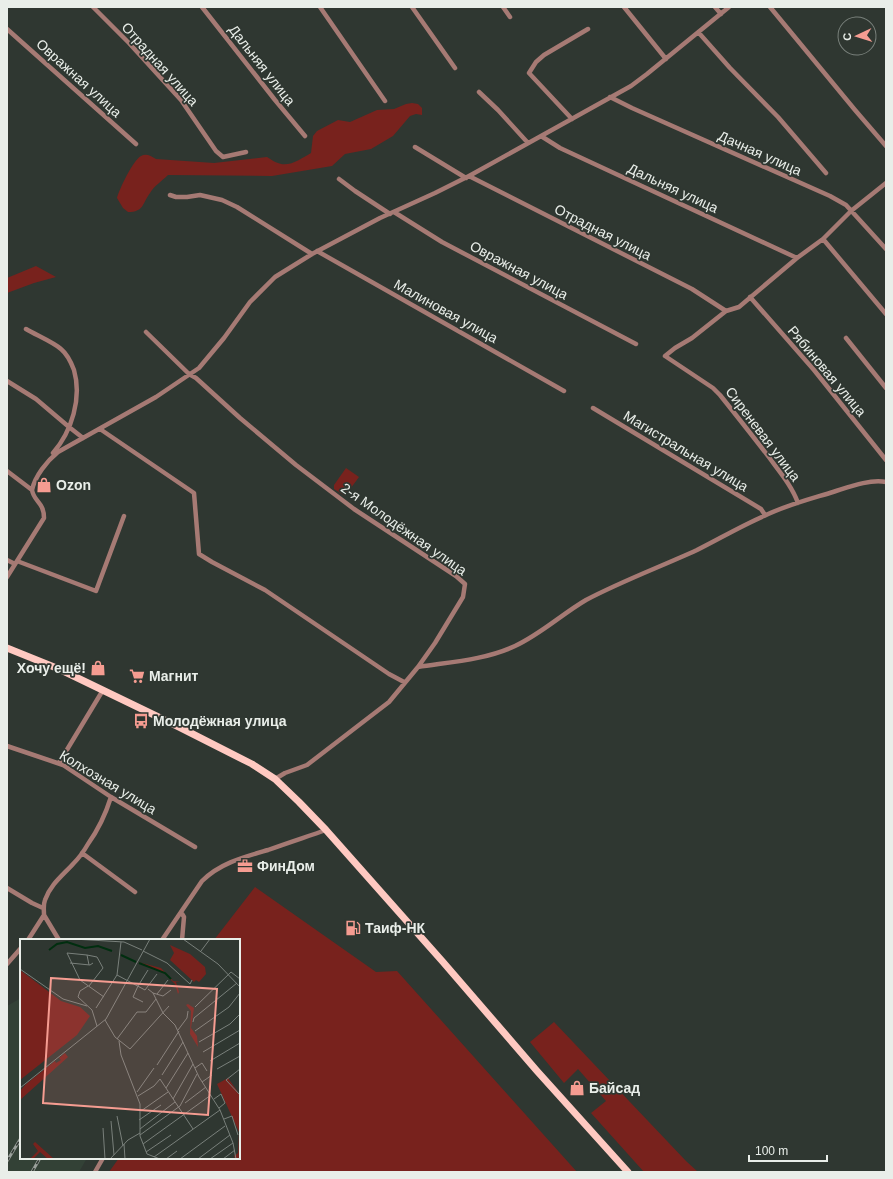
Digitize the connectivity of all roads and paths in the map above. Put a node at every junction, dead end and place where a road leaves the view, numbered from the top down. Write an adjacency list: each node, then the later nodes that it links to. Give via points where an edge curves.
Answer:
1 (93, 7): 27 (street, Отрадная улица, via 181,100 216,151 223,157)
2 (202, 7): 21 (street, Дальняя улица)
3 (320, 7): 19 (street)
4 (412, 7): 16 (street)
5 (503, 7): 11 (street)
6 (624, 7): 15 (street)
7 (715, 7): 10 (street)
8 (729, 7): 10 (street)
9 (770, 7): 25 (street)
10 (721, 14): 14 (street)
11 (510, 17)
12 (7, 29): 24 (street, Овражная улица)
13 (588, 29): 20 (street, via 544,54 529,72)
14 (698, 32): 15 (street); 28 (street, via 778,117)
15 (666, 59): 18 (street, via 631,86)
16 (455, 68)
17 (479, 92): 23 (street)
18 (610, 97): 20 (street); 33 (street, Дачная улица, via 830,196)
19 (385, 101)
20 (572, 119): 22 (street)
21 (305, 136)
22 (541, 136): 23 (street); 38 (street, Дальняя улица, via 560,148)
23 (528, 143): 29 (street)
24 (136, 144)
25 (886, 146)
26 (415, 147): 29 (street, Отрадная улица)
27 (246, 152)
28 (826, 173)
29 (468, 177): 34 (street); 40 (street, Отрадная улица, via 692,289)
30 (339, 179): 34 (street, Овражная улица)
31 (886, 183): 33 (street)
32 (170, 195): 37 (street, Малиновая улица, via 200,195 222,200)
33 (852, 211): 35 (street); 36 (street, Дачная улица)
34 (392, 213): 37 (street); 45 (street, Овражная улица)
35 (823, 239): 38 (street); 41 (street)
36 (886, 249)
37 (314, 252): 46 (street, via 275,277 250,302 208,358); 49 (street, Малиновая улица)
38 (797, 258): 39 (street)
39 (750, 297): 40 (street, via 739,307); 55 (street, Рябиновая улица, via 814,370)
40 (726, 311): 59 (street, Сиреневая улица, via 665,356 720,394 790,486)
41 (886, 314)
42 (26, 329): 51 (street, via 62,349 72,363 76,377 76,401)
43 (146, 332): 46 (street, 2-я Молодёжная улица)
44 (846, 338): 48 (street)
45 (636, 344)
46 (189, 374): 52 (street, via 156,397); 66 (street, 2-я Молодёжная улица, via 296,465 354,509 465,584 463,596)
47 (7, 381): 51 (street, via 36,399)
48 (886, 388)
49 (564, 391)
50 (593, 408): 60 (street, Магистральная улица, via 762,509)
51 (69, 427): 53 (street); 54 (street)
52 (100, 429): 53 (street); 67 (street, via 194,493 199,554 265,590)
53 (84, 438): 54 (street)
54 (48, 460): 58 (street)
55 (886, 460)
56 (7, 471): 58 (street)
57 (886, 482): 59 (street, via 865,483)
58 (32, 490): 63 (street, via 44,509 44,518)
59 (798, 503): 60 (street)
60 (765, 515): 66 (street, via 698,550 588,600 528,640 471,659)
61 (124, 516): 63 (street, via 96,591)
62 (7, 560): 63 (street)
63 (16, 563): 64 (street)
64 (7, 577)
65 (7, 648): 68 (main road)
66 (418, 667): 67 (street, 2-я Молодёжная улица)
67 (404, 682): 71 (street, 2-я Молодёжная улица, via 389,702 307,765)
68 (103, 690): 70 (street); 71 (main road, via 233,753)
69 (7, 746): 70 (street, Колхозная улица)
70 (59, 763): 72 (street, Колхозная улица)
71 (275, 779): 73 (main road)
72 (112, 797): 74 (street, Колхозная улица); 75 (street)
73 (326, 830): 79 (street, via 219,868 202,881); 89 (main road)
74 (194, 847)
75 (82, 853): 77 (street); 78 (street, via 47,894)
76 (7, 888): 78 (street)
77 (135, 892)
78 (44, 908): 80 (street)
79 (180, 912): 83 (street); 84 (street, via 184,917)
80 (44, 915): 81 (street); 82 (street)
81 (29, 939)
82 (58, 939)
83 (163, 939)
84 (182, 939)
85 (20, 949): 86 (street)
86 (7, 964)
87 (102, 1159): 88 (street)
88 (95, 1172)
89 (628, 1172)

